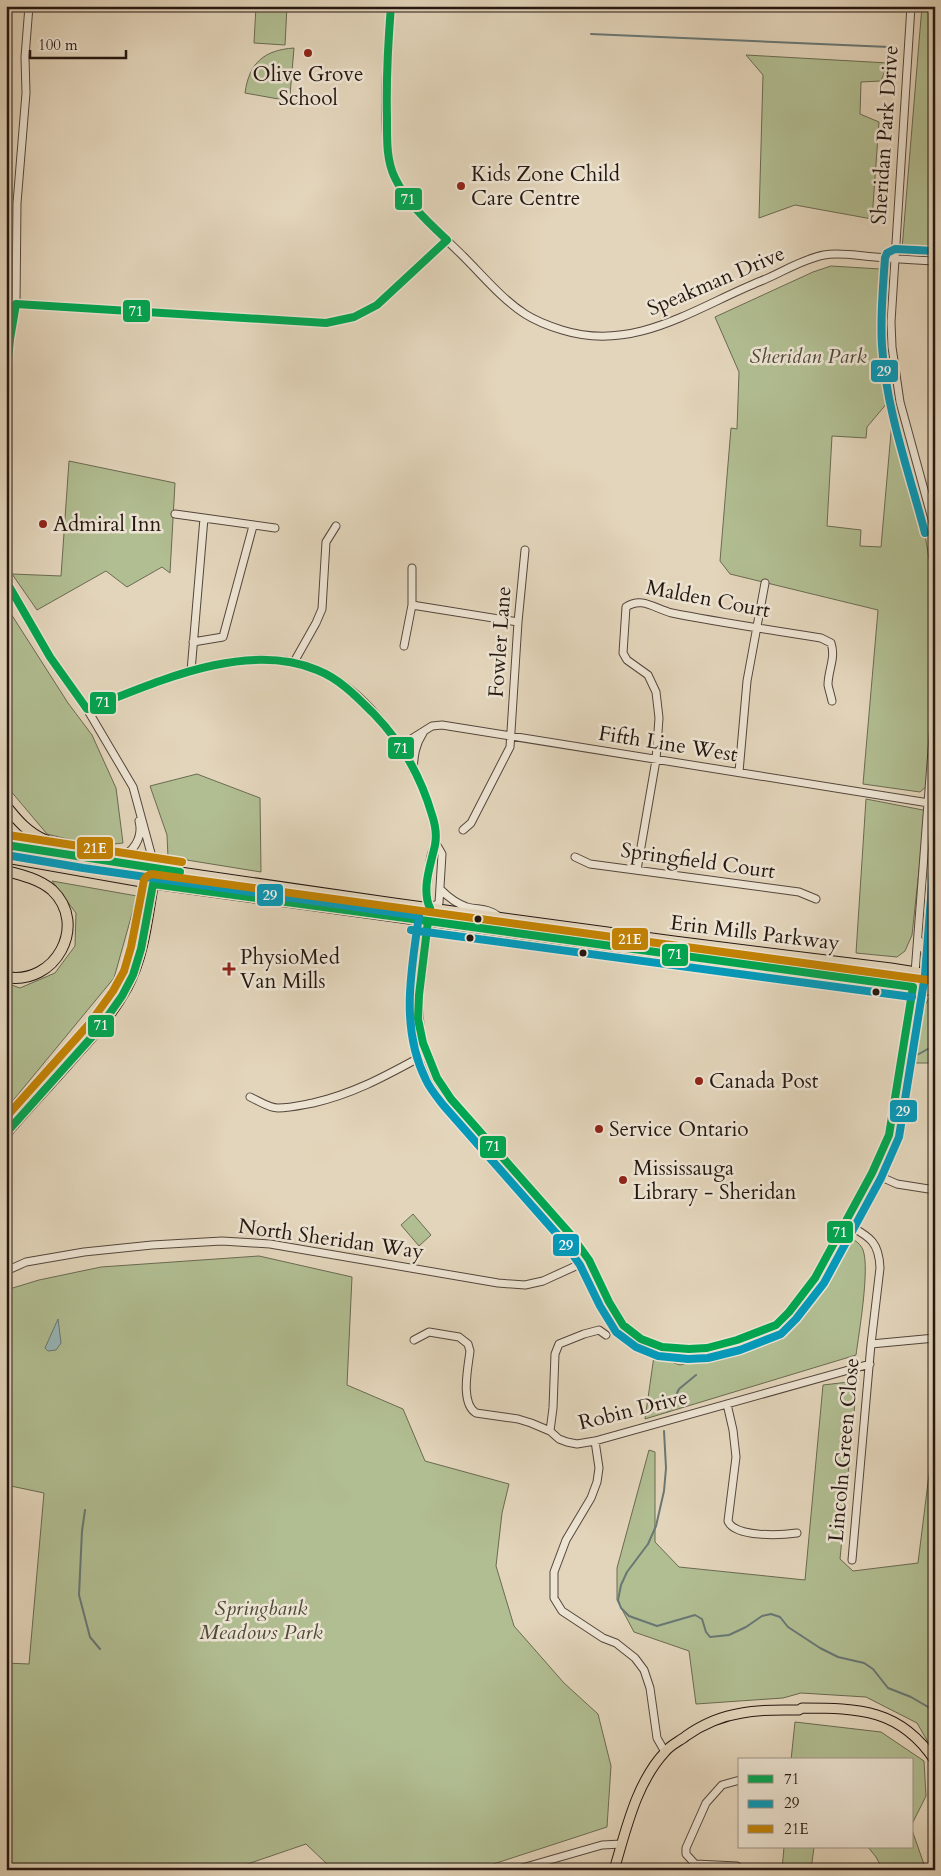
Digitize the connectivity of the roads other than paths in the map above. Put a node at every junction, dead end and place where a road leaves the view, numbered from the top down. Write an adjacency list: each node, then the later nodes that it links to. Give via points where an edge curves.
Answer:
1 (7, 6): 5 (highway)
2 (29, 6): 9 (street, via 17,203)
3 (391, 6): 6 (street, Speakman Drive, via 386,106 389,160 404,194)
4 (911, 6): 7 (street, Sheridan Park Drive)
5 (6, 12)
6 (447, 240): 7 (street, Speakman Drive, via 526,315 569,332 602,338 665,325 735,291 823,256 842,254); 9 (street, via 377,305 354,317 326,323)
7 (894, 259): 8 (street, Speakman Drive); 16 (street, Sheridan Park Drive, via 892,348 900,402)
8 (935, 261)
9 (16, 304): 10 (street)
10 (6, 384)
11 (175, 514): 12 (street)
12 (204, 518): 13 (street); 24 (street)
13 (253, 526): 15 (street); 24 (street, via 223,637)
14 (336, 526): 26 (street, via 326,542 322,609)
15 (275, 528)
16 (935, 530)
17 (525, 550): 22 (street, Fowler Lane)
18 (412, 568): 21 (street)
19 (6, 580): 29 (street, via 50,657)
20 (765, 583): 23 (street)
21 (412, 605): 22 (street); 25 (street)
22 (518, 622): 32 (street, Fowler Lane)
23 (757, 628): 28 (street, Malden Court, via 821,638 831,643 833,658 828,684); 34 (street, Malden Court, via 671,612 641,602 633,602 626,607 623,653 648,676 659,704); 36 (street, via 747,682)
24 (193, 642): 27 (street)
25 (404, 646)
26 (294, 662): 27 (street, via 230,661); 33 (street, via 327,675 349,689 378,716)
27 (190, 670): 29 (street)
28 (832, 701)
29 (87, 709): 37 (street)
30 (935, 711): 38 (street)
31 (425, 730): 32 (street, Fifth Line West, via 442,725); 33 (street, Fifth Line West); 35 (street, via 414,752)
32 (511, 737): 34 (street, Fifth Line West); 40 (street, Fowler Lane, via 510,747 471,823)
33 (400, 746): 35 (street)
34 (656, 760): 36 (street, Fifth Line West); 48 (street)
35 (413, 770): 41 (street, via 432,812)
36 (739, 772): 38 (street, Fifth Line West)
37 (136, 796): 45 (street, via 141,827 138,842 127,853 118,856); 46 (street)
38 (931, 804): 55 (street)
39 (6, 806): 45 (highway, via 30,832 76,851)
40 (463, 830)
41 (435, 842): 50 (street, via 442,854); 52 (street, via 430,857 427,898)
42 (6, 846): 45 (main road, Erin Mills Parkway)
43 (575, 857): 48 (street, Springfield Court, via 590,864)
44 (6, 858): 49 (main road, Erin Mills Parkway)
45 (84, 858): 46 (main road, Erin Mills Parkway)
46 (154, 868): 49 (street); 52 (main road, Erin Mills Parkway)
47 (6, 870): 59 (highway, via 39,881 52,891 67,919 67,933 59,955 50,966 23,978)
48 (637, 870): 51 (street, Springfield Court, via 799,892)
49 (153, 884): 54 (main road, Erin Mills Parkway); 64 (highway, via 144,939 128,986 94,1035)
50 (440, 888): 52 (street, via 439,903); 53 (street, via 461,904 490,910)
51 (816, 899)
52 (430, 908): 53 (main road, Erin Mills Parkway); 54 (street)
53 (498, 916): 57 (main road, Erin Mills Parkway)
54 (429, 922): 60 (main road, Erin Mills Parkway); 62 (street, via 418,1007)
55 (919, 939): 56 (street); 57 (street)
56 (935, 965)
57 (915, 972): 58 (main road, Erin Mills Parkway); 60 (street)
58 (935, 975)
59 (6, 977)
60 (913, 988): 61 (main road, Erin Mills Parkway); 65 (street, via 893,1118 889,1136)
61 (935, 990)
62 (426, 1054): 63 (street, via 373,1083 338,1097 278,1108); 68 (street, via 451,1099 571,1235)
63 (250, 1097)
64 (6, 1133)
65 (872, 1173): 66 (street, via 897,1184); 67 (street)
66 (935, 1190)
67 (845, 1223): 68 (street, via 815,1278 776,1325 707,1348 662,1347 641,1339 623,1325); 73 (street, Lincoln Green Close, via 873,1241 880,1255)
68 (589, 1260): 69 (street, North Sheridan Way, via 543,1281 525,1285 264,1243 222,1241 84,1252 26,1262)
69 (6, 1272)
70 (606, 1335): 76 (street, via 599,1330 559,1344 555,1354)
71 (935, 1338): 73 (street)
72 (414, 1340): 76 (street, Robin Drive, via 429,1332 459,1337 468,1344 470,1351 466,1397 471,1409 518,1419)
73 (871, 1344): 74 (street, Lincoln Green Close)
74 (870, 1364): 75 (street, Robin Drive); 79 (street, Lincoln Green Close)
75 (727, 1404): 77 (street, Robin Drive); 78 (street, via 736,1457 729,1525 741,1532)
76 (550, 1431): 77 (street, Robin Drive, via 567,1442)
77 (595, 1441): 80 (street, via 599,1468 597,1482 566,1540 554,1572 554,1598 562,1611 616,1643 644,1670 650,1688 657,1738)
78 (798, 1533)
79 (852, 1560)
80 (667, 1750): 81 (main road, via 702,1726 726,1716 755,1711 839,1708 869,1711 899,1724); 83 (main road, via 652,1769 638,1797)
81 (935, 1761)
82 (738, 1781): 86 (street, via 722,1786 706,1803 686,1848 686,1854 695,1864 737,1866)
83 (622, 1844): 84 (street, via 602,1845); 85 (main road)
84 (515, 1870)
85 (614, 1870)
86 (738, 1870)

